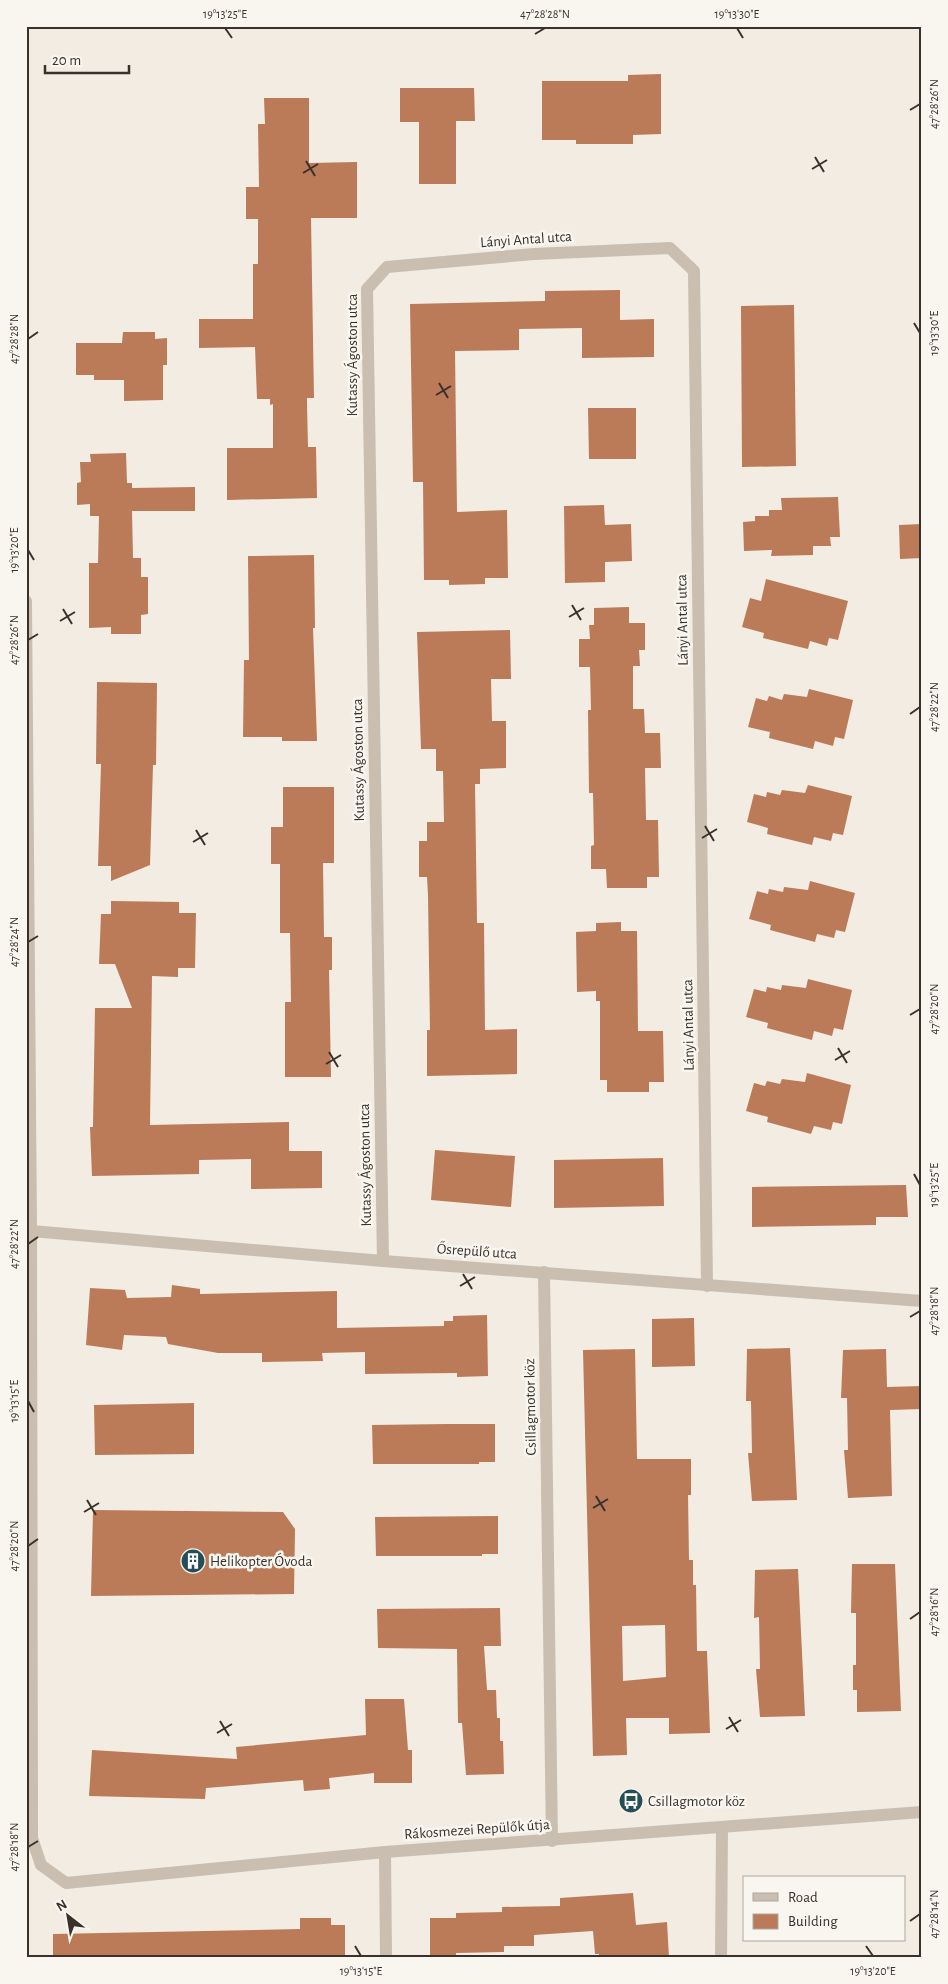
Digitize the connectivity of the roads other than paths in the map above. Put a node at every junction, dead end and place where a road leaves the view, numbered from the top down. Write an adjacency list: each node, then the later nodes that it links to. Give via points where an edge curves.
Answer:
1 (387, 267): 4 (street, Kutassy Ágoston utca, via 367,289); 6 (street, Lányi Antal utca, via 534,254 670,248 694,271)
2 (26, 601): 3 (street)
3 (31, 1231): 4 (street, Ősrepülő utca); 11 (street, Rákosmezei Repülők útja, via 32,1838 41,1865 66,1883)
4 (383, 1261): 5 (street, Ősrepülő utca)
5 (544, 1272): 6 (street, Ősrepülő utca); 10 (street, Csillagmotor köz)
6 (707, 1286): 7 (street, Ősrepülő utca)
7 (922, 1301)
8 (922, 1812): 9 (street, Rákosmezei Repülők útja)
9 (722, 1828): 10 (street, Rákosmezei Repülők útja); 13 (street)
10 (552, 1841): 11 (street, Rákosmezei Repülők útja)
11 (385, 1852): 12 (street)
12 (386, 1958)
13 (721, 1958)

